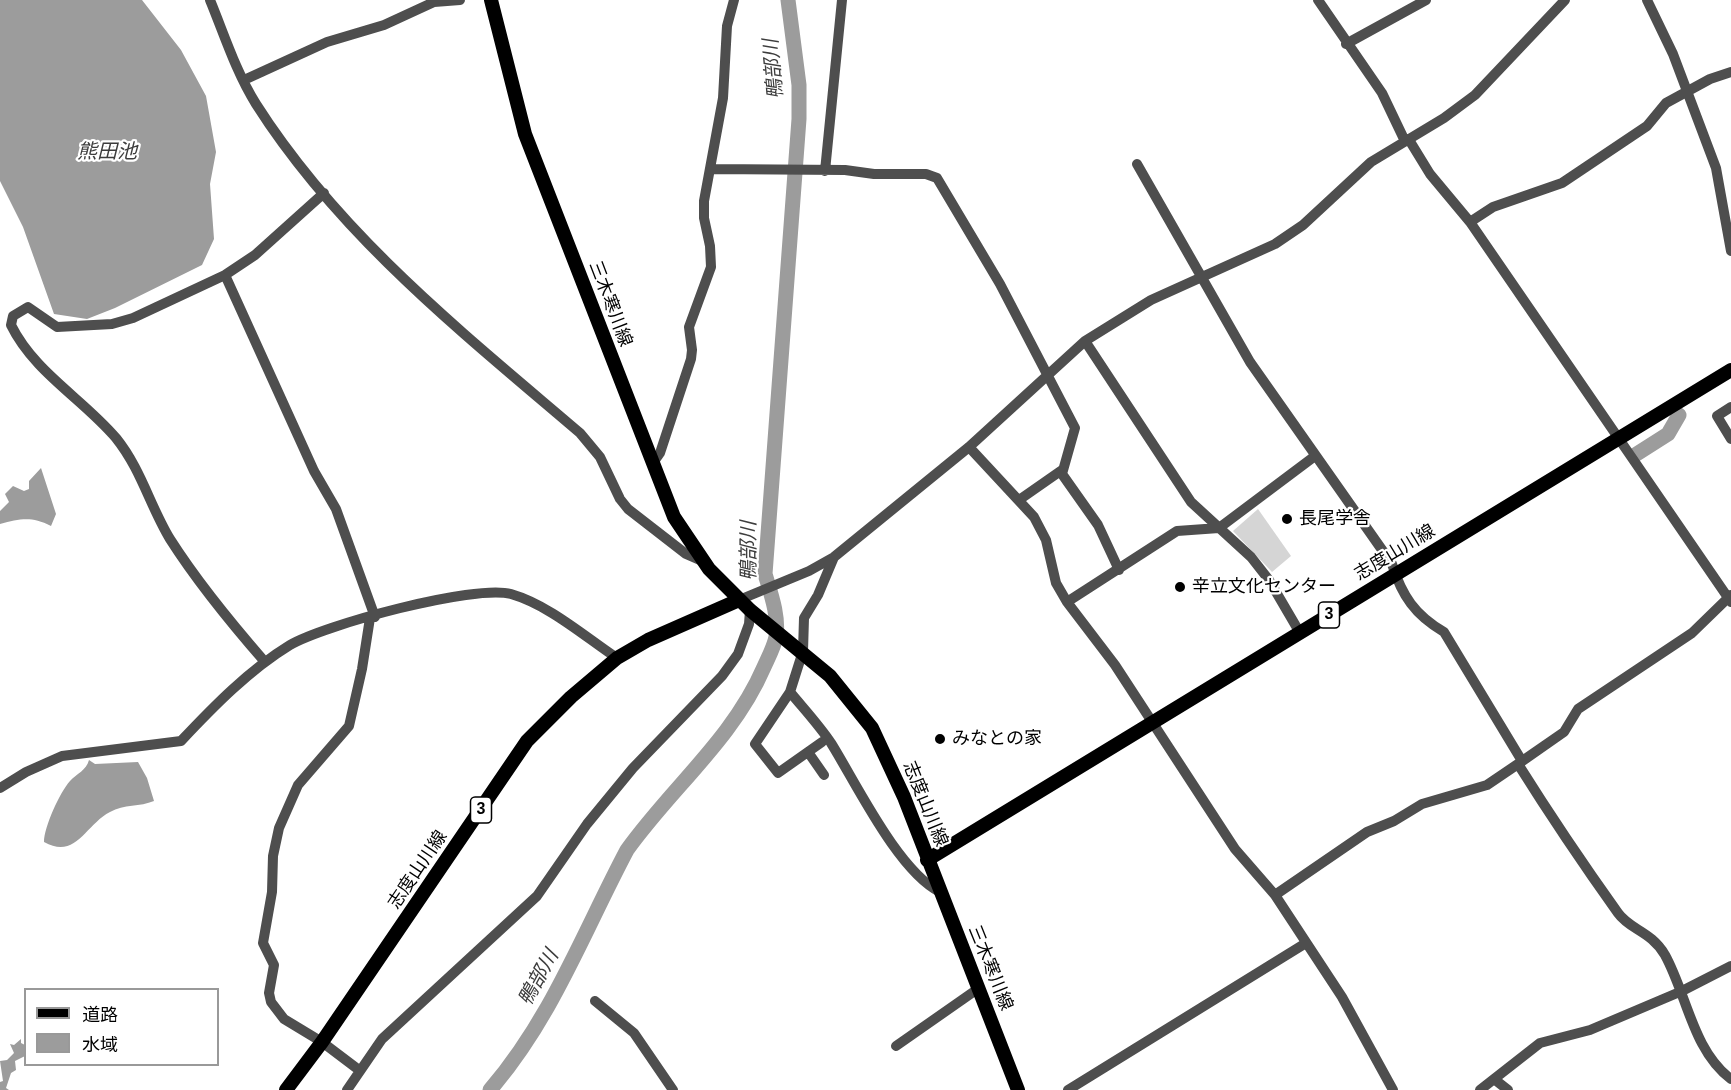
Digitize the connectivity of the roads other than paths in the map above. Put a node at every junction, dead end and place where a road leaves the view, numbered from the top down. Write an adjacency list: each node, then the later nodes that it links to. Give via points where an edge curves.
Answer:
1 (210, 0): 12 (street)
2 (460, 0): 12 (street, via 434,2 384,25 327,42)
3 (491, 0): 31 (main road, 三木寒川線, via 525,134)
4 (734, 0): 16 (street, via 727,26 723,98)
5 (842, 0): 17 (street)
6 (1318, 0): 10 (street)
7 (1426, 0): 10 (street)
8 (1565, 0): 14 (street, via 1475,95)
9 (1647, 0): 13 (street)
10 (1346, 44): 14 (street, via 1382,93)
11 (1731, 72): 13 (street)
12 (244, 80): 18 (street, via 271,126)
13 (1688, 90): 19 (street, via 1666,104 1647,126 1562,183 1492,207); 20 (street, via 1716,168)
14 (1407, 141): 19 (street); 22 (street, via 1356,173 1303,225 1275,244)
15 (1137, 164): 22 (street)
16 (710, 169): 17 (street); 31 (street, via 704,211 711,267 689,327 691,359)
17 (822, 171): 25 (street, via 926,174 937,178 1000,284)
18 (324, 193): 21 (street, via 255,255); 36 (street, via 411,289 580,433 600,457 620,499 641,521)
19 (1470, 222): 27 (street)
20 (1730, 244)
21 (225, 275): 43 (street, via 314,471 336,508); 47 (street, via 112,324 57,327 28,307 13,316 11,325 34,361 115,437 135,464 169,537 231,623)
22 (1203, 276): 23 (street, via 1151,300); 30 (street, via 1250,362)
23 (1085, 341): 25 (street); 34 (street, via 1191,502)
24 (1731, 370): 27 (main road, 志度山川線 / 3)
25 (1046, 374): 29 (street); 32 (street, via 1075,428)
26 (1731, 408): 28 (street, via 1717,416)
27 (1618, 439): 38 (main road, 志度山川線 / 3); 39 (street)
28 (1731, 439)
29 (969, 447): 33 (street); 35 (street)
30 (1315, 456): 34 (street); 38 (street, via 1392,564)
31 (653, 463): 36 (main road, 三木寒川線, via 674,517)
32 (1062, 470): 33 (street); 37 (street, via 1098,525)
33 (1019, 500): 41 (street, via 1046,540 1056,583)
34 (1219, 528): 37 (street, via 1177,531); 44 (street, via 1251,557)
35 (834, 557): 40 (street); 45 (street, via 804,618)
36 (702, 561): 40 (main road, 三木寒川線)
37 (1119, 570): 41 (street)
38 (1395, 574): 44 (main road, 志度山川線 / 3); 52 (street, via 1423,620 1444,632)
39 (1730, 598): 52 (street, via 1692,633 1578,709 1564,732)
40 (739, 600): 42 (main road, 志度山川線); 46 (main road, 志度山川線 / 3)
41 (1067, 602): 49 (street)
42 (751, 611): 45 (main road, 志度山川線); 65 (street, via 738,654 723,676 633,768 581,832 544,887 397,1024)
43 (372, 617): 46 (street, via 455,595 492,591 510,594 548,612); 47 (street, via 298,640); 63 (street, via 349,726 298,785 279,828 273,856 272,892 263,943 274,965 271,1002 284,1019)
44 (1299, 633): 49 (main road, 志度山川線 / 3)
45 (801, 649): 48 (street); 55 (main road, 志度山川線, via 843,688 872,728)
46 (617, 658): 63 (main road, 志度山川線 / 3, via 527,741)
47 (265, 662): 54 (street, via 181,741 62,756)
48 (790, 692): 51 (street, via 756,744 778,773); 56 (street, via 828,739 854,786 907,862)
49 (1153, 722): 55 (main road, 志度山川線 / 3); 57 (street, via 1235,849)
50 (822, 742): 51 (street)
51 (808, 752): 53 (street)
52 (1520, 763): 57 (street, via 1487,784 1422,804 1367,832); 61 (street, via 1571,847 1619,915 1657,943)
53 (825, 775)
54 (0, 788)
55 (927, 860): 56 (main road, 三木寒川線)
56 (940, 892): 60 (main road, 三木寒川線)
57 (1275, 895): 58 (street)
58 (1306, 943): 72 (street); 73 (street, via 1342,997)
59 (1731, 966): 61 (street)
60 (979, 988): 64 (street); 71 (main road, 三木寒川線)
61 (1682, 991): 66 (street, via 1590,1030 1540,1044); 67 (street, via 1706,1051)
62 (595, 1001): 70 (street, via 634,1033)
63 (322, 1042): 65 (street); 68 (main road, 志度山川線 / 3)
64 (896, 1046)
65 (359, 1070): 69 (street)
66 (1494, 1079): 74 (street); 75 (street)
67 (1731, 1079)
68 (286, 1090)
69 (347, 1090)
70 (673, 1090)
71 (1018, 1090)
72 (1068, 1090)
73 (1394, 1090)
74 (1480, 1090)
75 (1508, 1090)

